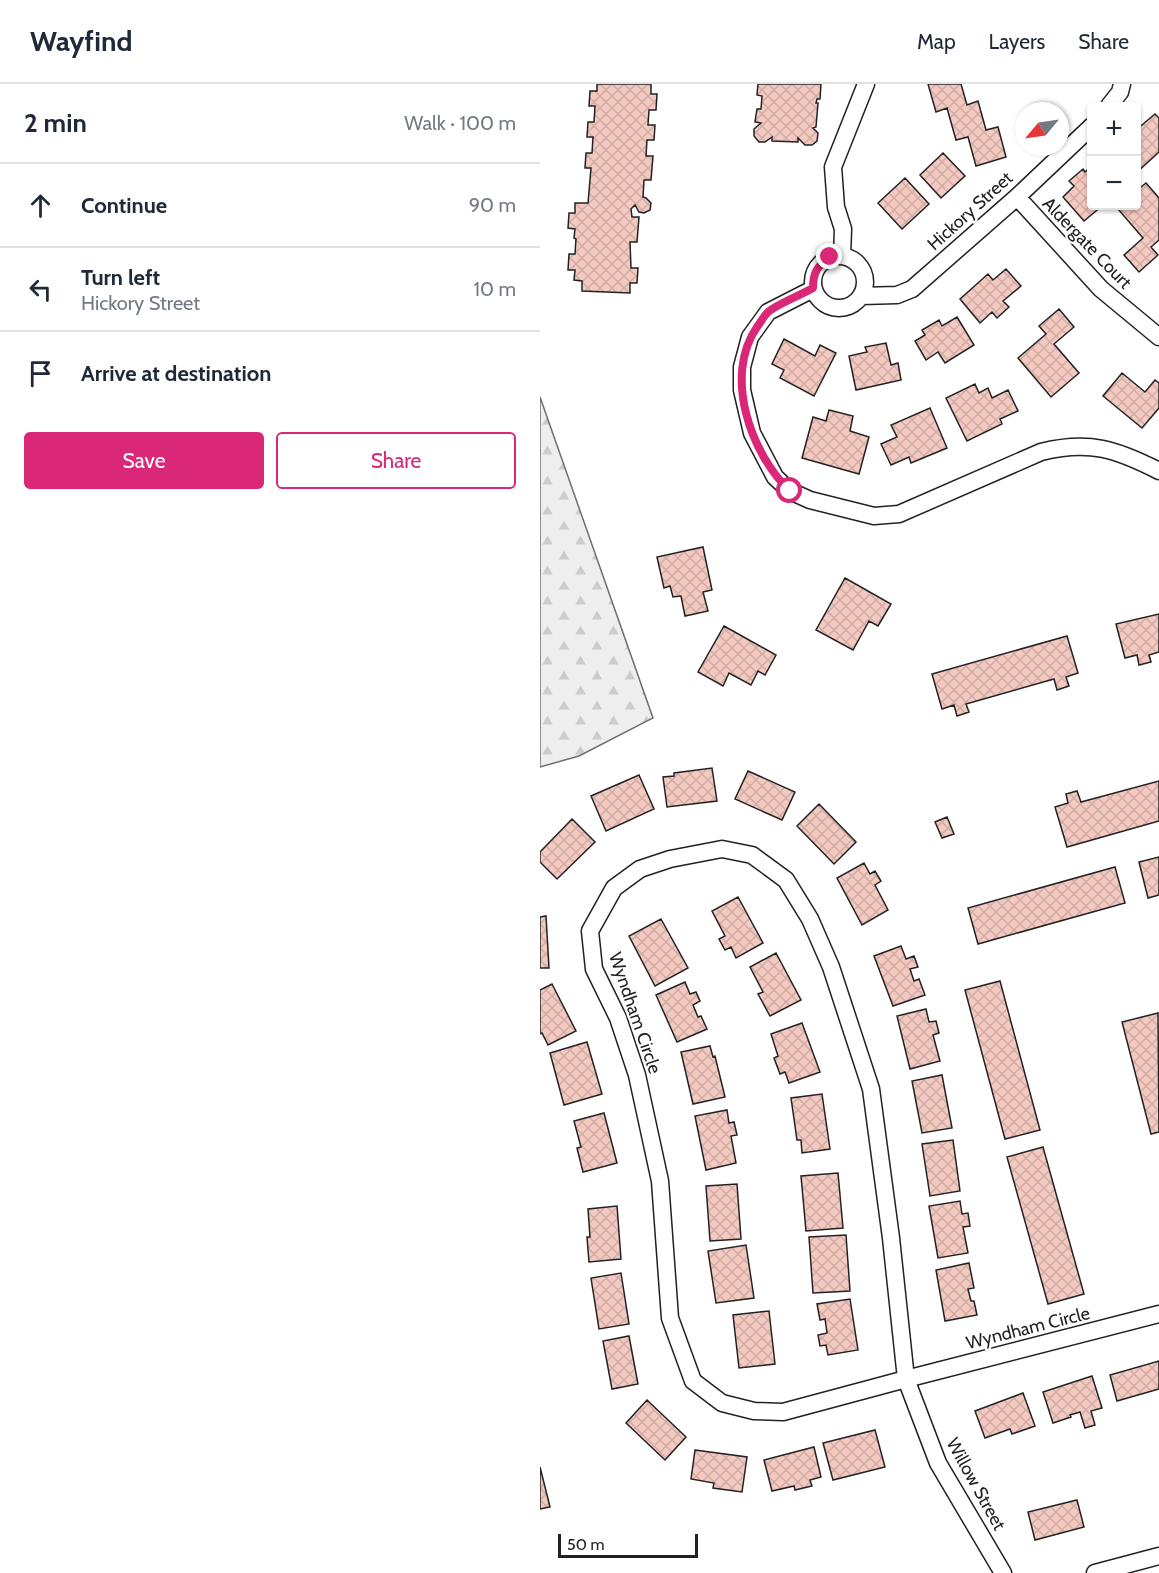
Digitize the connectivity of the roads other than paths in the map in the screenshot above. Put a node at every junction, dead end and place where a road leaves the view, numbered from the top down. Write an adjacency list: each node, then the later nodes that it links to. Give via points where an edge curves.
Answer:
1 (866, 84): 6 (street, via 833,166)
2 (1122, 84): 3 (street)
3 (1112, 102)
4 (1087, 130): 5 (street, Hickory Street)
5 (1017, 197): 8 (street, Hickory Street, via 912,289 897,295); 9 (street, Aldergate Court, via 1101,289)
6 (843, 256): 7 (street, via 830,257 819,265 813,276); 8 (street, via 863,269 867,287)
7 (813, 288): 8 (street, Hickory Street, via 823,304 840,310 857,303); 10 (street, via 768,312 750,337 742,368 742,390 752,433 775,477 790,491 873,516 899,513 1041,452 1064,446 1108,449)
8 (861, 296)
9 (1159, 337)
10 (1159, 471)
11 (1159, 1314): 12 (street, Wyndham Circle)
12 (906, 1378): 12 (street, Wyndham Circle, via 871,1089 831,967 810,919 786,880 752,855 722,849 640,869 614,888 590,931 594,969 618,1018 637,1076 660,1181 670,1318 693,1381 722,1403 754,1411 783,1412); 14 (street, Willow Street, via 938,1463)
13 (1159, 1556): 15 (street)
14 (1003, 1573)
15 (1095, 1573)

